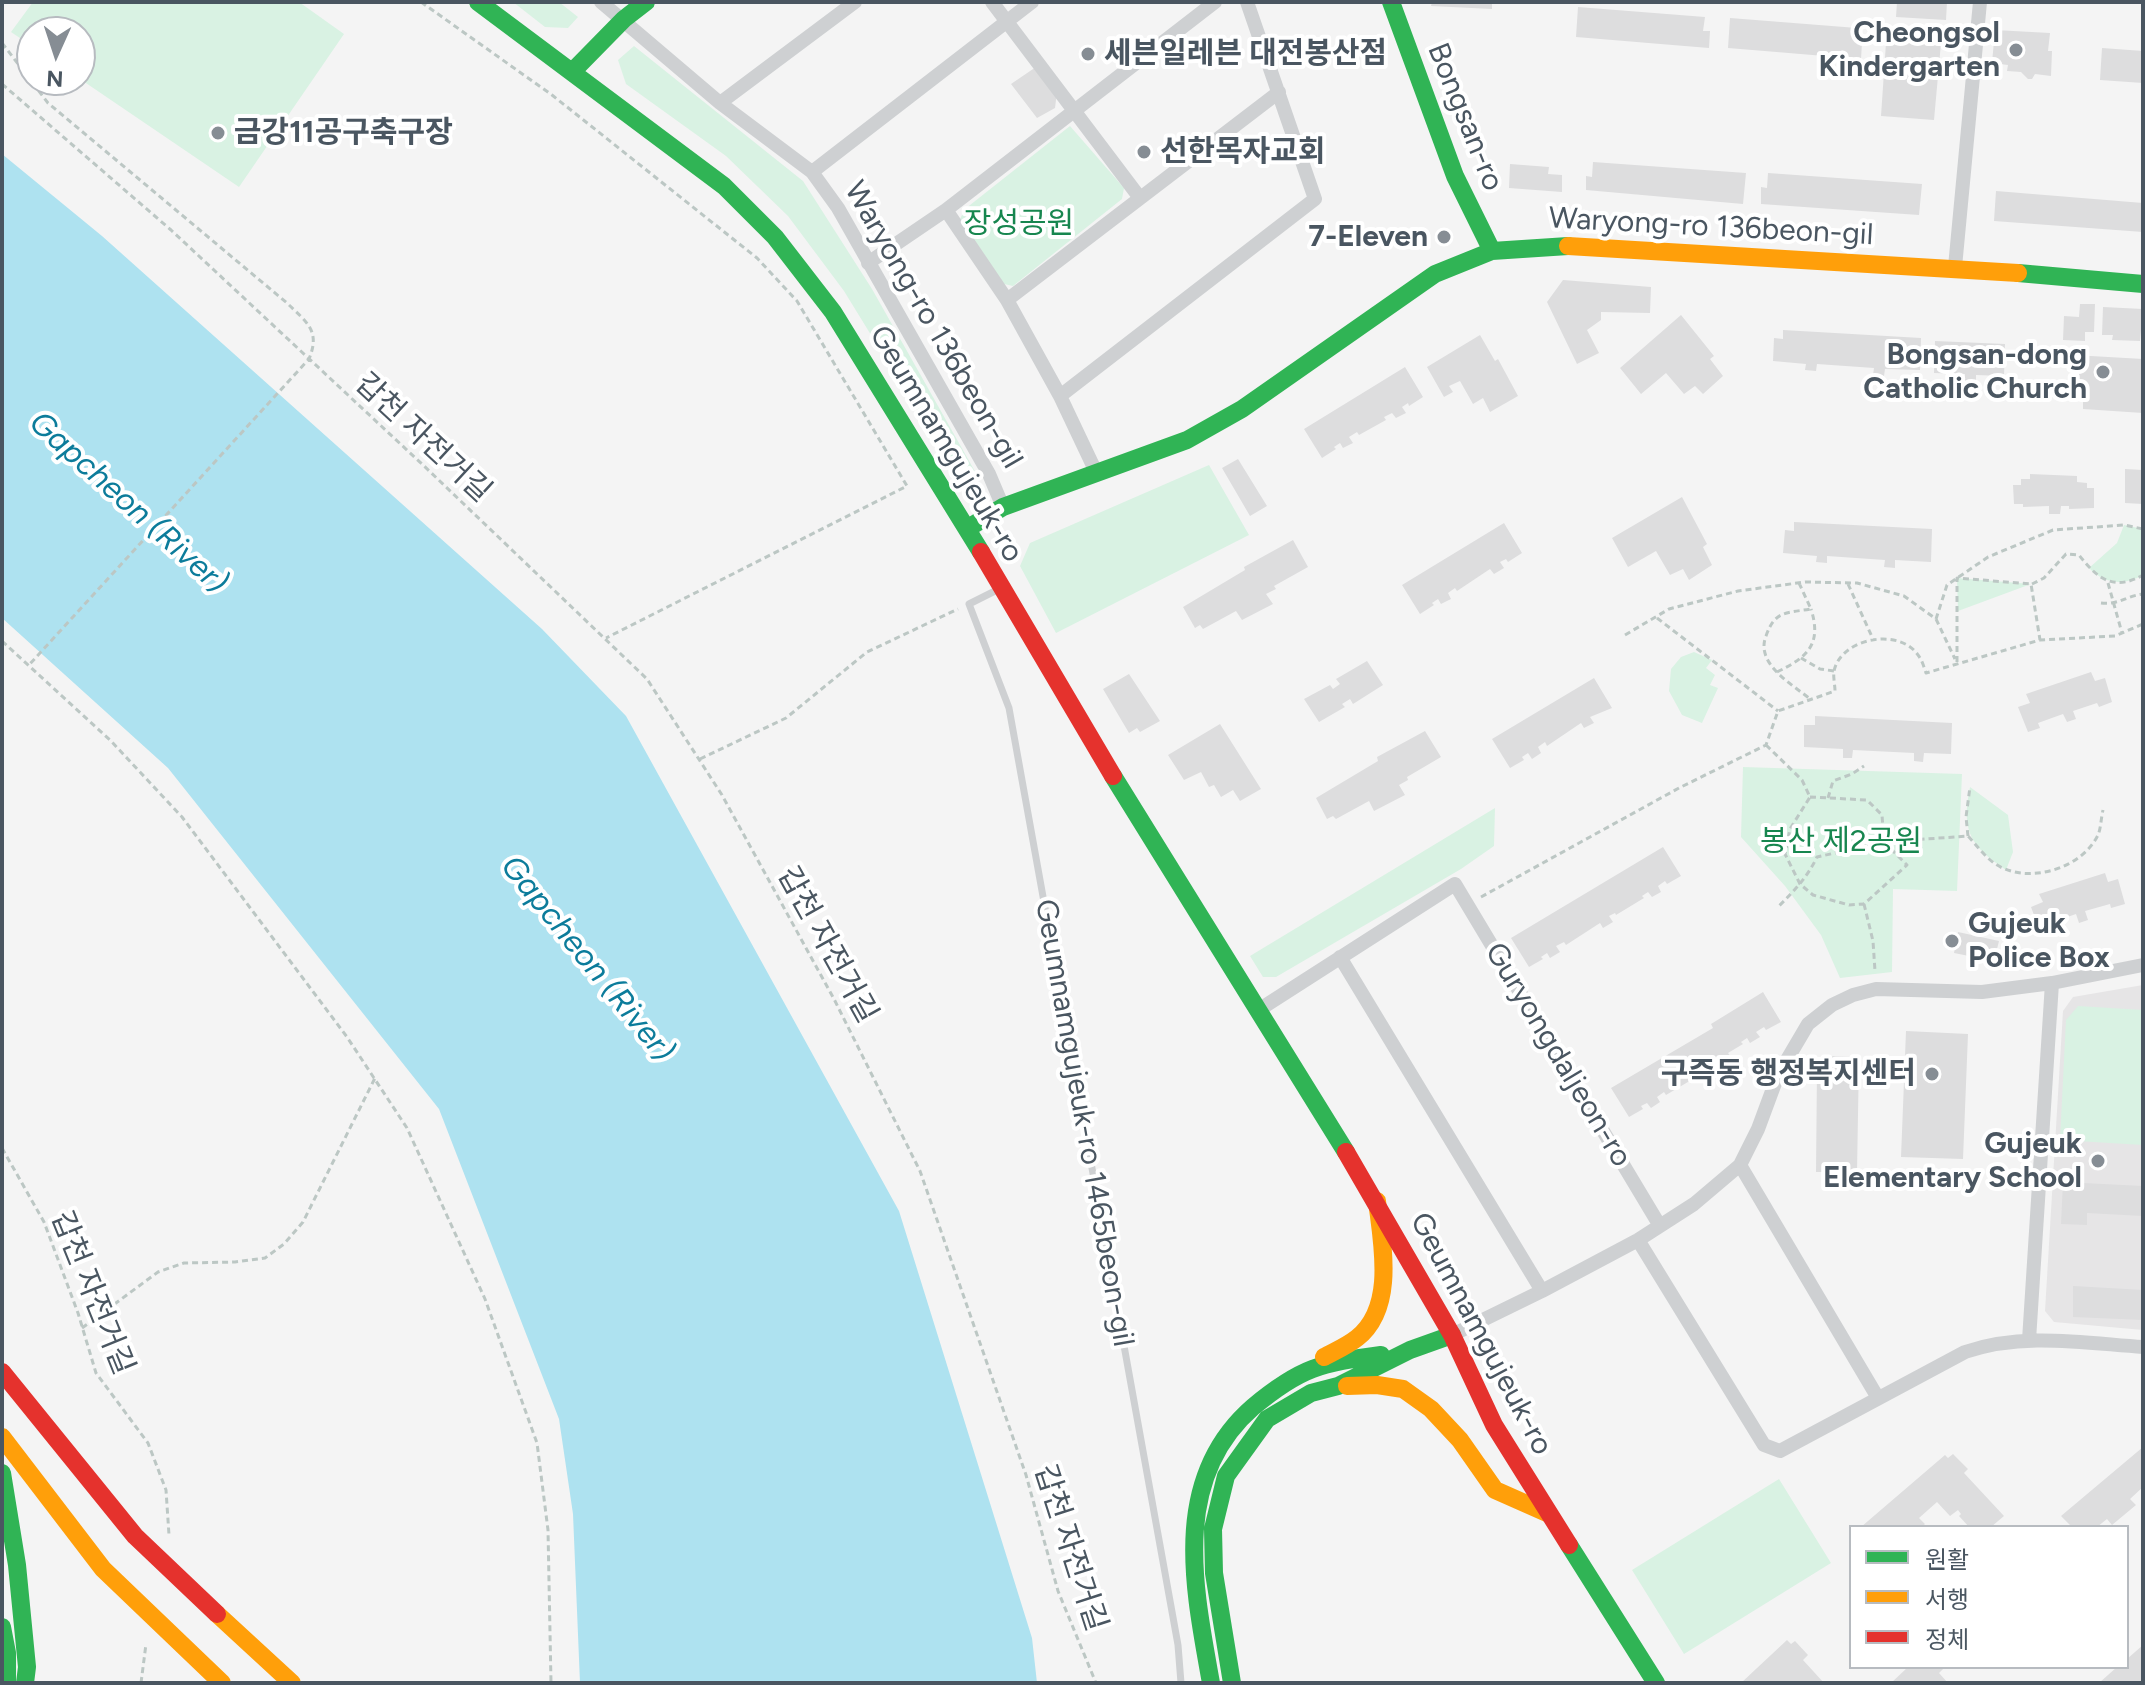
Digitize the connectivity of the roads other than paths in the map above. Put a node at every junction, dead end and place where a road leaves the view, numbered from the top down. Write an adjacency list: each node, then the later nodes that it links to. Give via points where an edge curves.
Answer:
1 (478, 2): 13 (main road, Geumnamgujeuk-ro)
2 (601, 2): 11 (street, Waryong-ro 136beon-gil)
3 (646, 2): 11 (main road)
4 (855, 2): 15 (street)
5 (992, 2): 12 (street)
6 (1032, 2): 12 (street)
7 (1215, 2): 16 (street)
8 (1247, 2): 14 (street)
9 (1391, 2): 20 (main road, Bongsan-ro, via 1455,176)
10 (1980, 2): 22 (street)
11 (624, 19): 13 (main road); 15 (street, Waryong-ro 136beon-gil)
12 (1006, 21): 16 (street); 17 (street)
13 (572, 72): 28 (main road, Geumnamgujeuk-ro, via 724,186 775,237 833,312)
14 (1279, 92): 18 (street); 25 (street, via 1315,199)
15 (720, 103): 17 (street, Waryong-ro 136beon-gil)
16 (1072, 111): 18 (street); 19 (street)
17 (812, 172): 21 (street, Waryong-ro 136beon-gil)
18 (1140, 198): 24 (street)
19 (946, 210): 21 (street); 24 (street)
20 (1492, 251): 22 (main road, Waryong-ro 136beon-gil, via 1577,245); 26 (main road, Waryong-ro 136beon-gil, via 1435,274 1242,409 1187,440)
21 (868, 263): 27 (street, Waryong-ro 136beon-gil)
22 (1955, 267): 23 (main road, Waryong-ro 136beon-gil)
23 (2143, 284)
24 (1007, 300): 25 (street)
25 (1060, 396): 26 (street)
26 (1096, 472): 27 (main road, Waryong-ro 136beon-gil)
27 (1003, 507): 28 (main road, Waryong-ro 136beon-gil)
28 (968, 528): 29 (main road, Geumnamgujeuk-ro)
29 (1001, 588): 33 (main road, Geumnamgujeuk-ro); 55 (lane, Geumnamgujeuk-ro 1465beon-gil, via 969,604 1009,708)
30 (1340, 957): 33 (street); 36 (street, Guryongdaljeon-ro, via 1455,884); 38 (street)
31 (2143, 965): 32 (street)
32 (2052, 983): 34 (street, via 1982,992 1876,989 1832,1005 1808,1024 1778,1075); 40 (street)
33 (1257, 1011): 35 (main road, Geumnamgujeuk-ro)
34 (1740, 1165): 36 (street); 46 (street)
35 (1377, 1201): 39 (main road, Geumnamgujeuk-ro); 43 (main road, via 1383,1271 1377,1313 1360,1336)
36 (1660, 1226): 37 (street)
37 (1638, 1240): 38 (street); 46 (street, via 1764,1445 1780,1451)
38 (1542, 1291): 39 (street)
39 (1452, 1335): 42 (main road); 49 (main road, Geumnamgujeuk-ro, via 1494,1425)
40 (2029, 1340): 41 (street); 46 (street, via 1965,1352)
41 (2143, 1347)
42 (1410, 1350): 43 (main road); 45 (main road)
43 (1306, 1369): 56 (main road, via 1245,1410 1211,1456 1201,1489 1192,1527 1196,1596)
44 (2, 1372): 54 (main road, via 135,1536)
45 (1338, 1386): 49 (main road, via 1403,1389 1460,1440 1495,1490); 57 (main road, via 1311,1393 1267,1419 1226,1476 1213,1529 1214,1573)
46 (1878, 1398)
47 (2, 1437): 53 (main road, via 103,1569)
48 (2, 1473): 52 (main road, via 17,1565)
49 (1547, 1513): 58 (main road, Geumnamgujeuk-ro)
50 (2, 1627): 51 (main road)
51 (7, 1683)
52 (25, 1683)
53 (222, 1683)
54 (292, 1683)
55 (1181, 1683)
56 (1211, 1683)
57 (1232, 1683)
58 (1656, 1683)

